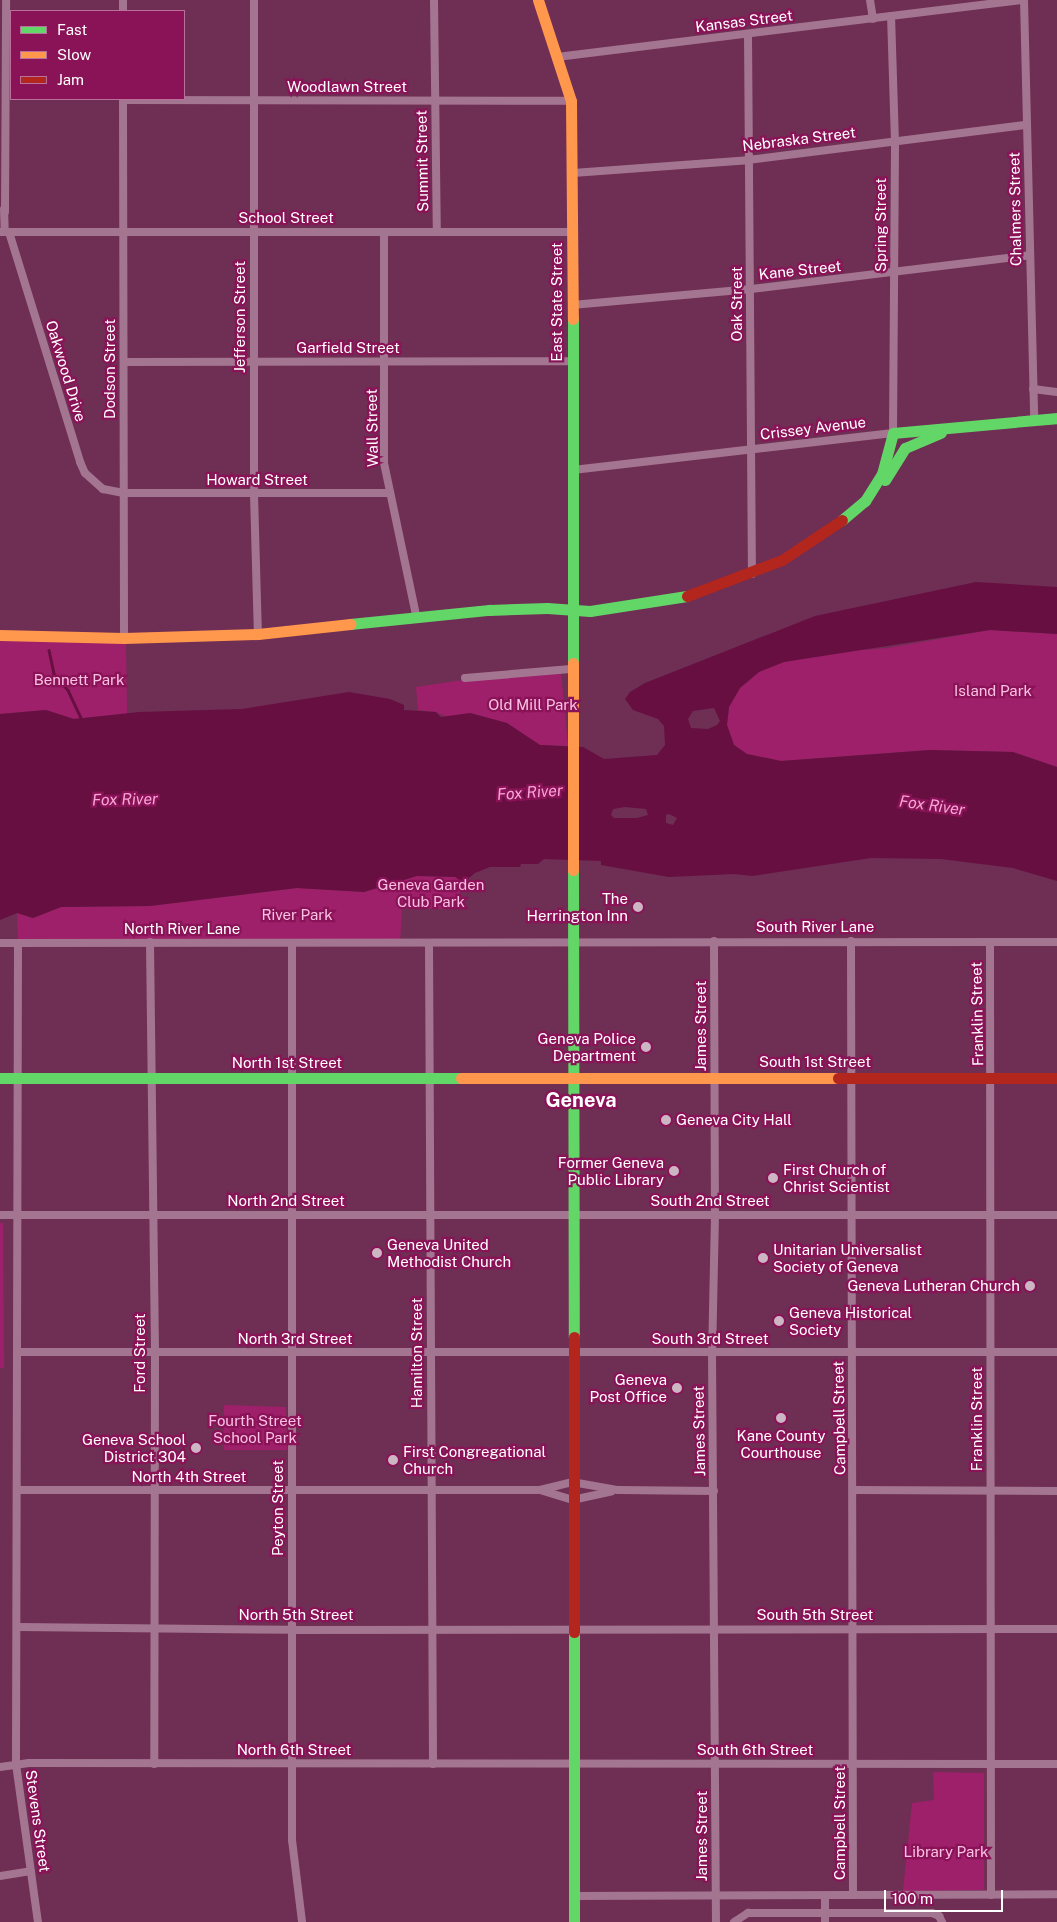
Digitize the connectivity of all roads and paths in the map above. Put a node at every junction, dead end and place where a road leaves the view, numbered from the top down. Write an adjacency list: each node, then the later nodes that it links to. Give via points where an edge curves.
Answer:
1 (6, 0): 20 (street)
2 (254, 0): 12 (street, Jefferson Street)
3 (434, 0): 13 (street, Summit Street)
4 (538, 0): 10 (main road, East State Street)
5 (870, 0): 8 (street)
6 (1024, 0): 7 (street, Kansas Street); 15 (street, Chalmers Street)
7 (891, 16): 8 (street, Kansas Street); 16 (street, Spring Street)
8 (873, 19): 9 (street, Kansas Street)
9 (748, 34): 10 (street, Kansas Street); 17 (street, Oak Street)
10 (558, 57): 14 (main road, East State Street)
11 (123, 100): 12 (street, Woodlawn Street); 25 (street, Dodson Street)
12 (254, 101): 13 (street, Woodlawn Street); 22 (street, Jefferson Street)
13 (435, 101): 14 (street, Woodlawn Street); 23 (street, Summit Street)
14 (571, 101): 18 (main road, East State Street)
15 (1027, 125): 16 (street, Nebraska Street); 27 (street, Chalmers Street)
16 (895, 142): 17 (street, Nebraska Street); 28 (street, Spring Street)
17 (748, 160): 18 (street, Nebraska Street); 29 (street, Oak Street)
18 (574, 173): 24 (main road, East State Street)
19 (0, 196): 20 (street, Oakwood Drive)
20 (5, 212): 21 (street, Oakwood Drive)
21 (4, 232): 25 (street, School Street); 43 (street, Oakwood Drive, via 85,473 103,489)
22 (254, 232): 25 (street, School Street); 26 (street, School Street); 33 (street, Jefferson Street)
23 (437, 232): 24 (street, School Street); 26 (street, School Street)
24 (572, 232): 30 (main road, East State Street)
25 (123, 233): 32 (street, Dodson Street)
26 (384, 233): 34 (street, Wall Street)
27 (1030, 255): 28 (street, Kane Street); 35 (street, Chalmers Street)
28 (895, 273): 29 (street, Kane Street); 40 (street, Spring Street)
29 (751, 289): 30 (street, Kane Street); 41 (street, Oak Street)
30 (572, 305): 31 (main road, East State Street)
31 (572, 361): 34 (street, Garfield Street); 42 (main road, East State Street)
32 (124, 362): 33 (street, Garfield Street); 43 (street, Dodson Street)
33 (254, 362): 34 (street, Garfield Street); 45 (street, Jefferson Street)
34 (384, 362): 44 (street, Wall Street, via 384,463)
35 (1034, 389): 36 (street); 37 (street, Chalmers Street)
36 (1057, 392)
37 (1034, 418): 38 (main road, Crissey Avenue); 39 (main road, Crissey Avenue)
38 (1057, 418)
39 (982, 424): 40 (main road, Crissey Avenue); 46 (main road, via 916,441 898,456 883,484)
40 (893, 433): 41 (street, Crissey Avenue); 46 (main road, via 882,474)
41 (751, 451): 42 (street, Crissey Avenue); 47 (street, Oak Street)
42 (573, 470): 48 (main road, East State Street)
43 (124, 493): 45 (street, Howard Street); 52 (street, Dodson Street)
44 (390, 493): 45 (street, Howard Street); 49 (street, Wall Street)
45 (254, 494): 50 (street, Jefferson Street)
46 (866, 501): 47 (main road, via 804,547)
47 (752, 574): 48 (main road, via 665,601 590,611)
48 (572, 609): 49 (main road, via 489,610); 53 (main road, East State Street)
49 (417, 619): 50 (main road)
50 (258, 634): 52 (main road)
51 (0, 635): 52 (main road)
52 (124, 638)
53 (572, 669): 54 (street); 55 (main road, East State Street)
54 (464, 678)
55 (573, 941): 56 (street, South River Lane); 59 (street, North River Lane); 73 (main road, East State Street)
56 (714, 941): 57 (street, South River Lane); 66 (street, James Street)
57 (851, 941): 60 (street, South River Lane); 67 (street, Campbell Street)
58 (150, 942): 62 (street, North River Lane); 63 (street, North River Lane); 71 (street, Ford Street)
59 (429, 942): 63 (street, North River Lane); 65 (street, Hamilton Street)
60 (990, 942): 61 (street, South River Lane); 68 (street, Franklin Street)
61 (1057, 942)
62 (18, 943): 64 (street, North River Lane); 70 (street, Stevens Street)
63 (292, 943): 72 (street, Peyton Street)
64 (0, 944)
65 (430, 1077): 72 (main road, North 1st Street); 73 (main road, North 1st Street); 76 (street, Hamilton Street)
66 (715, 1077): 67 (main road, South 1st Street); 73 (main road, South 1st Street); 80 (street, James Street)
67 (852, 1077): 68 (main road, South 1st Street); 83 (street, Campbell Street)
68 (992, 1077): 74 (main road, South 1st Street); 84 (street, Franklin Street)
69 (0, 1078): 70 (main road, North 1st Street)
70 (15, 1078): 71 (main road, North 1st Street); 79 (street, Stevens Street)
71 (152, 1078): 72 (main road, North 1st Street); 82 (street, Ford Street)
72 (291, 1078): 75 (street, Peyton Street)
73 (574, 1078): 77 (main road, East State Street)
74 (1057, 1078)
75 (292, 1214): 76 (street, North 2nd Street); 82 (street, North 2nd Street); 86 (street, Peyton Street)
76 (430, 1214): 77 (street, North 2nd Street); 90 (street, Hamilton Street)
77 (573, 1214): 80 (street, South 2nd Street); 93 (main road, East State Street)
78 (0, 1215): 79 (street, North 2nd Street)
79 (15, 1215): 82 (street, North 2nd Street); 85 (street, Stevens Street)
80 (716, 1215): 83 (street, South 2nd Street); 91 (street, James Street)
81 (1057, 1215): 84 (street, South 2nd Street)
82 (152, 1216): 89 (street, Ford Street)
83 (852, 1216): 84 (street, South 2nd Street); 92 (street, Campbell Street)
84 (990, 1216): 87 (street, Franklin Street)
85 (18, 1352): 89 (street, North 3rd Street); 95 (street, Stevens Street)
86 (292, 1352): 89 (street, North 3rd Street); 90 (street, North 3rd Street); 101 (street, Peyton Street)
87 (990, 1352): 88 (street, South 3rd Street); 92 (street, South 3rd Street); 104 (street, Franklin Street)
88 (1057, 1352)
89 (155, 1353): 96 (street, Ford Street)
90 (430, 1353): 93 (street, North 3rd Street); 102 (street, Hamilton Street)
91 (712, 1353): 92 (street, South 3rd Street); 93 (street, South 3rd Street); 103 (street, James Street)
92 (852, 1353): 99 (street, Campbell Street)
93 (573, 1354): 94 (main road, East State Street)
94 (572, 1482): 97 (street, North 4th Street); 98 (street); 105 (main road, East State Street)
95 (18, 1490): 96 (street, North 4th Street); 106 (street, Stevens Street)
96 (154, 1490): 101 (street, North 4th Street); 107 (street, Ford Street)
97 (540, 1490): 102 (street, North 4th Street); 105 (street, North 4th Street)
98 (618, 1490): 103 (street); 105 (street)
99 (853, 1490): 104 (street); 110 (street, Campbell Street)
100 (1057, 1490): 104 (street)
101 (292, 1491): 102 (street, North 4th Street); 113 (street, Peyton Street)
102 (431, 1491): 108 (street, Hamilton Street)
103 (714, 1491): 109 (street, James Street)
104 (991, 1491): 111 (street, Franklin Street)
105 (572, 1500): 114 (main road, East State Street)
106 (18, 1627): 107 (street, North 5th Street); 117 (street, Stevens Street)
107 (155, 1628): 113 (street, North 5th Street); 118 (street, Ford Street)
108 (431, 1628): 113 (street, North 5th Street); 114 (street, North 5th Street); 120 (street, Hamilton Street)
109 (715, 1628): 110 (street, South 5th Street); 114 (street, South 5th Street); 116 (street, James Street)
110 (853, 1628): 111 (street, South 5th Street); 121 (street, Campbell Street)
111 (991, 1629): 112 (street, South 5th Street); 122 (street, Franklin Street)
112 (1057, 1629)
113 (292, 1630): 119 (street, Peyton Street)
114 (573, 1630): 115 (main road, East State Street)
115 (572, 1763): 116 (street, South 6th Street); 120 (street, North 6th Street); 131 (main road, East State Street)
116 (716, 1763): 121 (street, South 6th Street); 128 (street, James Street)
117 (16, 1764): 118 (street, North 6th Street); 124 (street, North 6th Street); 125 (street, Stevens Street)
118 (154, 1764): 119 (street, North 6th Street)
119 (292, 1764): 120 (street, North 6th Street); 135 (street, Peyton Street, via 293,1854)
120 (432, 1764)
121 (853, 1764): 122 (street, South 6th Street); 129 (street, Campbell Street)
122 (991, 1764): 123 (street, South 6th Street); 130 (street, Franklin Street)
123 (1057, 1764)
124 (0, 1767)
125 (31, 1871): 126 (street); 134 (street, Stevens Street)
126 (0, 1876)
127 (1057, 1894): 130 (street)
128 (716, 1895): 131 (street); 132 (street); 137 (street, James Street)
129 (854, 1895): 130 (street); 132 (street)
130 (991, 1895)
131 (574, 1896): 136 (main road, East State Street)
132 (825, 1896): 133 (street, Campbell Street)
133 (825, 1918): 138 (street, via 748,1914); 139 (street, via 932,1914 939,1916)
134 (38, 1922)
135 (302, 1922)
136 (574, 1922)
137 (716, 1922)
138 (734, 1922)
139 (942, 1922)

